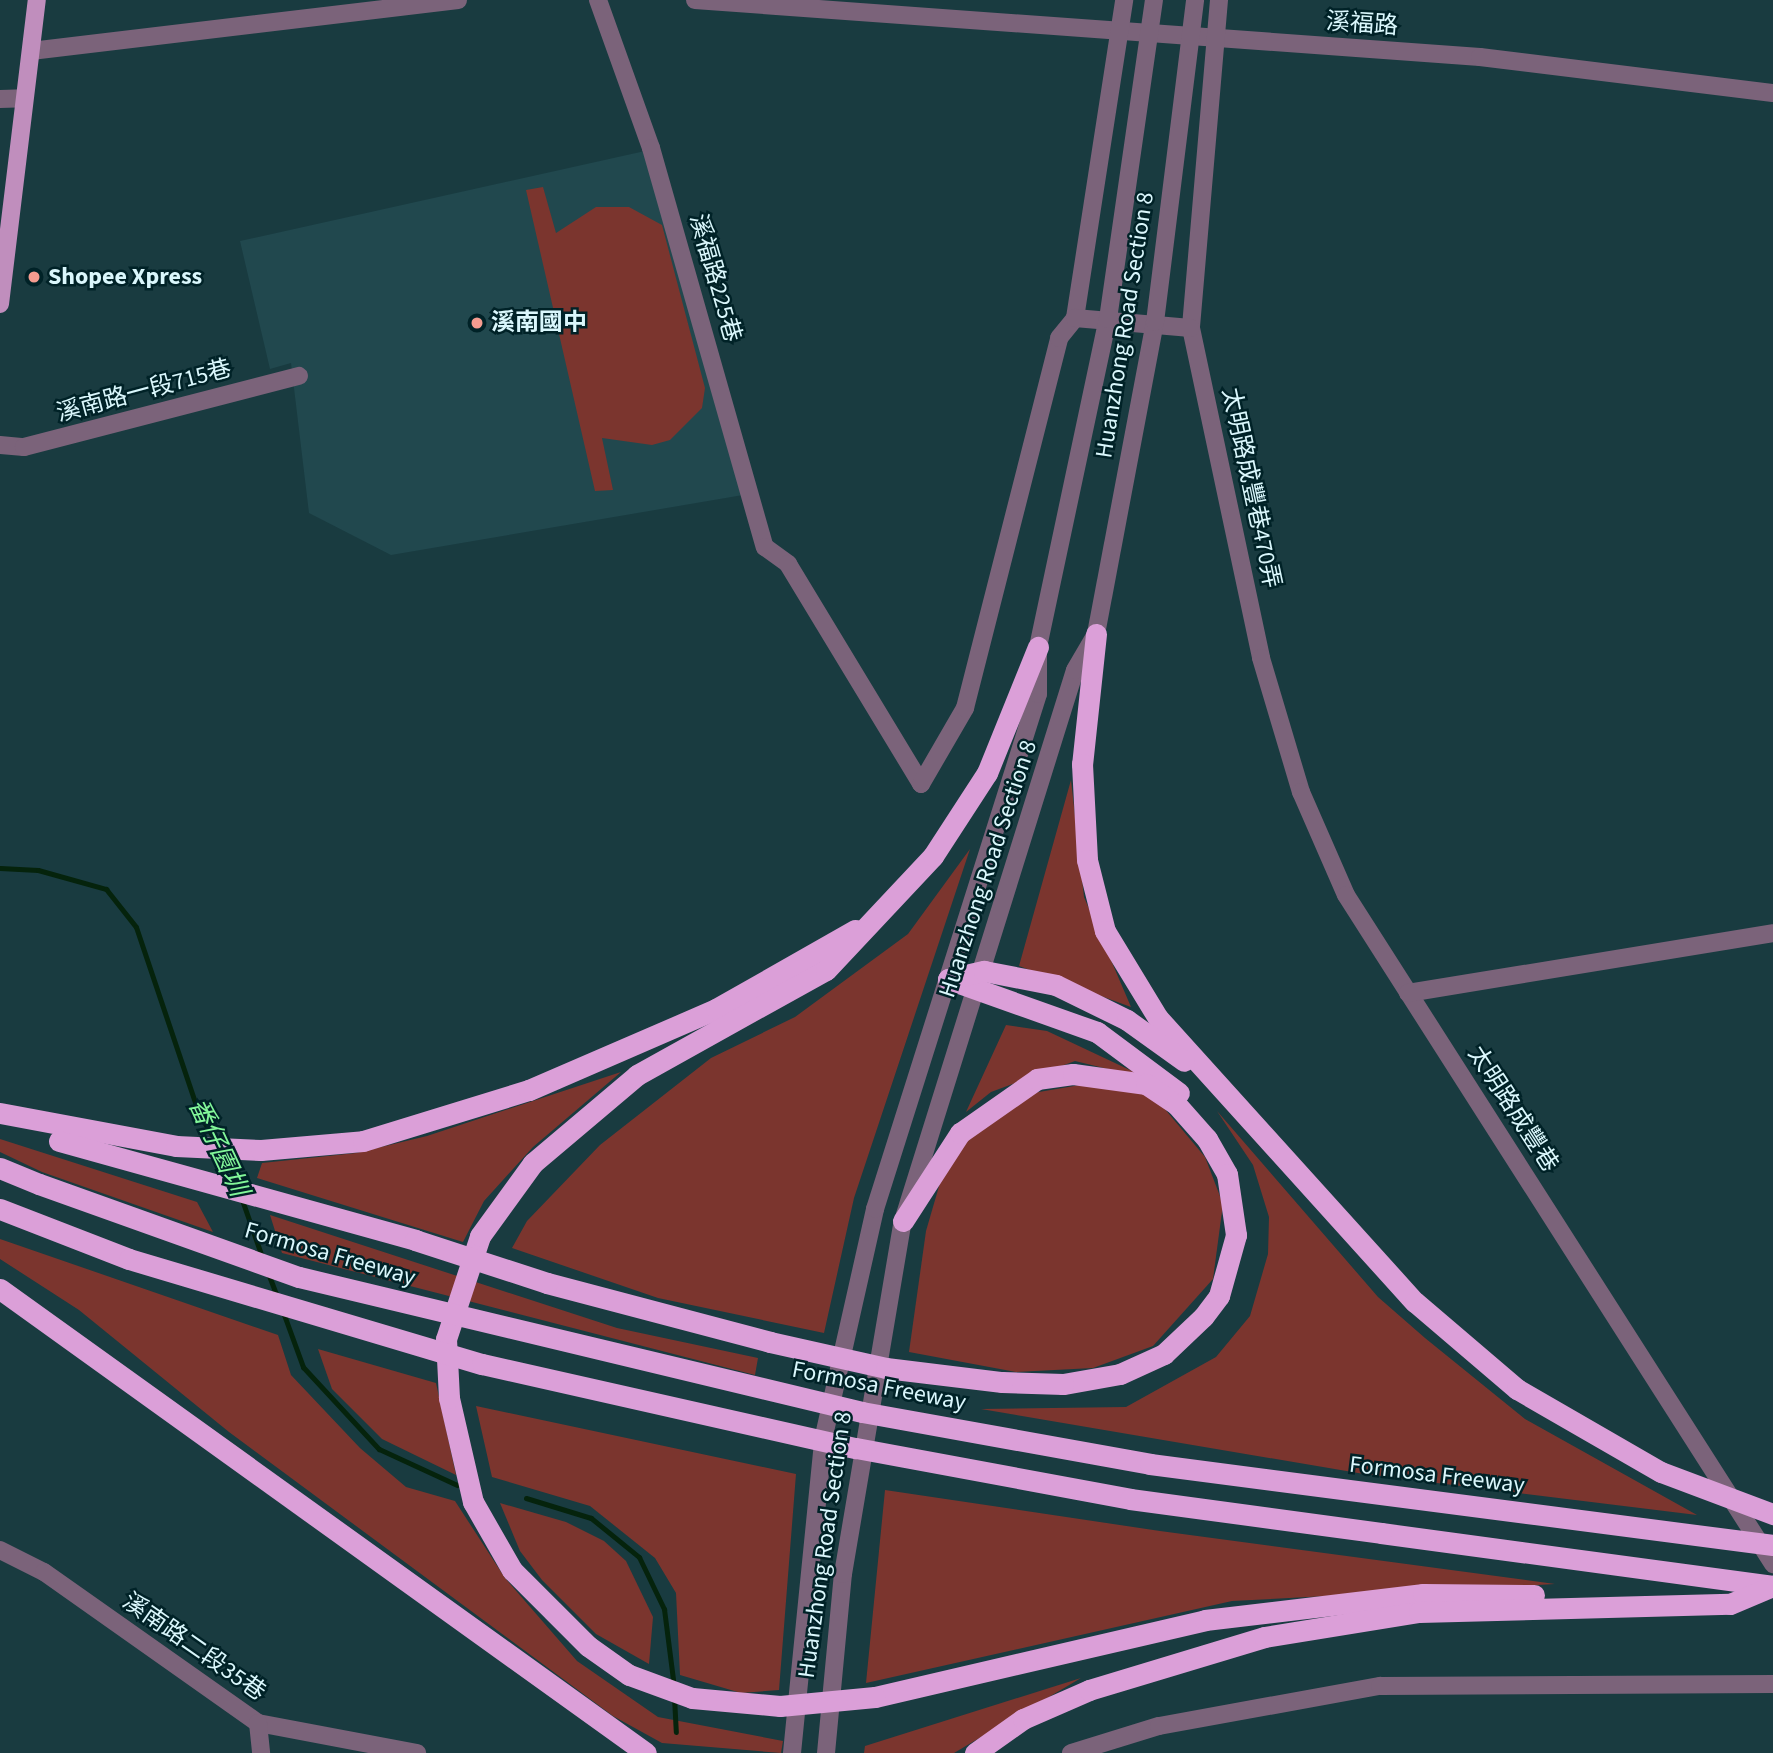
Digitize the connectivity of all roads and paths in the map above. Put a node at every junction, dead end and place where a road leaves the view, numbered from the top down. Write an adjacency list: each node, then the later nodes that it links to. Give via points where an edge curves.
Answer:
1 (37, 0): 13 (main road)
2 (458, 0): 13 (street)
3 (598, 0): 18 (street, 溪福路225巷, via 696,298 765,547 788,565 921,784 965,708 1059,338)
4 (695, 0): 9 (street, 溪福路)
5 (1124, 0): 9 (street, Huanzhong Road Section 8)
6 (1154, 0): 10 (street, Huanzhong Road Section 8)
7 (1195, 0): 11 (street, Huanzhong Road Section 8)
8 (1219, 0): 12 (street)
9 (1119, 30): 10 (street, 溪福路); 18 (street, Huanzhong Road Section 8)
10 (1150, 35): 11 (street, 溪福路); 19 (street, Huanzhong Road Section 8)
11 (1191, 37): 12 (street, 溪福路); 20 (street, Huanzhong Road Section 8)
12 (1214, 38): 14 (street, 溪福路, via 1560,64); 21 (street)
13 (31, 51): 15 (main road)
14 (1773, 93)
15 (24, 98): 16 (street); 17 (main road)
16 (0, 99)
17 (0, 304)
18 (1075, 318): 19 (street)
19 (1108, 319): 20 (street); 25 (street, Huanzhong Road Section 8)
20 (1155, 323): 21 (street); 24 (street, Huanzhong Road Section 8)
21 (1191, 328): 26 (street, 太明路成豐巷470弄)
22 (299, 376): 23 (street, 溪南路一段715巷, via 24,447)
23 (0, 445)
24 (1096, 634): 29 (street, Huanzhong Road Section 8, via 1075,670); 33 (highway, via 1081,814 1094,896 1105,931 1158,1018)
25 (1038, 647): 27 (highway, via 987,773 933,856); 30 (street, Huanzhong Road Section 8, via 1038,694)
26 (1261, 658): 32 (street, 太明路成豐巷, via 1325,858)
27 (881, 915): 34 (highway, via 716,1009 529,1090 363,1141 221,1148 71,1130); 46 (highway, bridge, via 826,970 636,1075 581,1118 533,1163 497,1209 460,1288 446,1339 449,1398 473,1502 512,1570 588,1646 629,1675 692,1698 749,1706 827,1706 1140,1633 1346,1602 1423,1594)
28 (1773, 933): 32 (street)
29 (984, 971): 30 (highway); 31 (street, Huanzhong Road Section 8); 33 (highway, via 1056,985 1127,1020)
30 (948, 979): 31 (highway); 53 (street, Huanzhong Road Section 8, via 875,1209 823,1440)
31 (974, 991): 37 (highway, via 1097,1032 1155,1072 1200,1111 1224,1146); 39 (street, Huanzhong Road Section 8)
32 (1408, 993): 44 (street, 太明路成豐巷)
33 (1225, 1092): 41 (highway, bridge, via 1415,1303 1517,1389 1661,1472)
34 (0, 1113)
35 (0, 1122): 37 (highway, bridge, via 238,1187 547,1283 770,1342 886,1367 1002,1382 1063,1384 1120,1374 1164,1354 1190,1332 1219,1296 1230,1265 1235,1202)
36 (0, 1168): 42 (highway, Formosa Freeway, bridge, via 299,1277 862,1412 1150,1464)
37 (1227, 1174): 39 (highway, via 1176,1104 1146,1084 1051,1076 1014,1090 960,1133)
38 (0, 1209): 45 (highway, bridge, via 129,1259 482,1364 856,1448 1130,1499)
39 (903, 1221): 54 (street, Huanzhong Road Section 8, via 843,1574)
40 (0, 1289): 50 (highway)
41 (1773, 1514)
42 (1773, 1545)
43 (0, 1550): 48 (street, 溪南路二段35巷, via 44,1572)
44 (1773, 1564)
45 (1773, 1586): 46 (highway, via 1730,1604)
46 (1640, 1604): 55 (highway, via 1419,1612 1264,1637 1089,1690 1023,1719)
47 (1773, 1684): 49 (street, via 1380,1686 1303,1696)
48 (258, 1723): 51 (street); 52 (street, 溪南路二段35巷)
49 (1109, 1745): 56 (street)
50 (648, 1752)
51 (261, 1753)
52 (418, 1753)
53 (792, 1753)
54 (826, 1753)
55 (975, 1753)
56 (1071, 1753)

